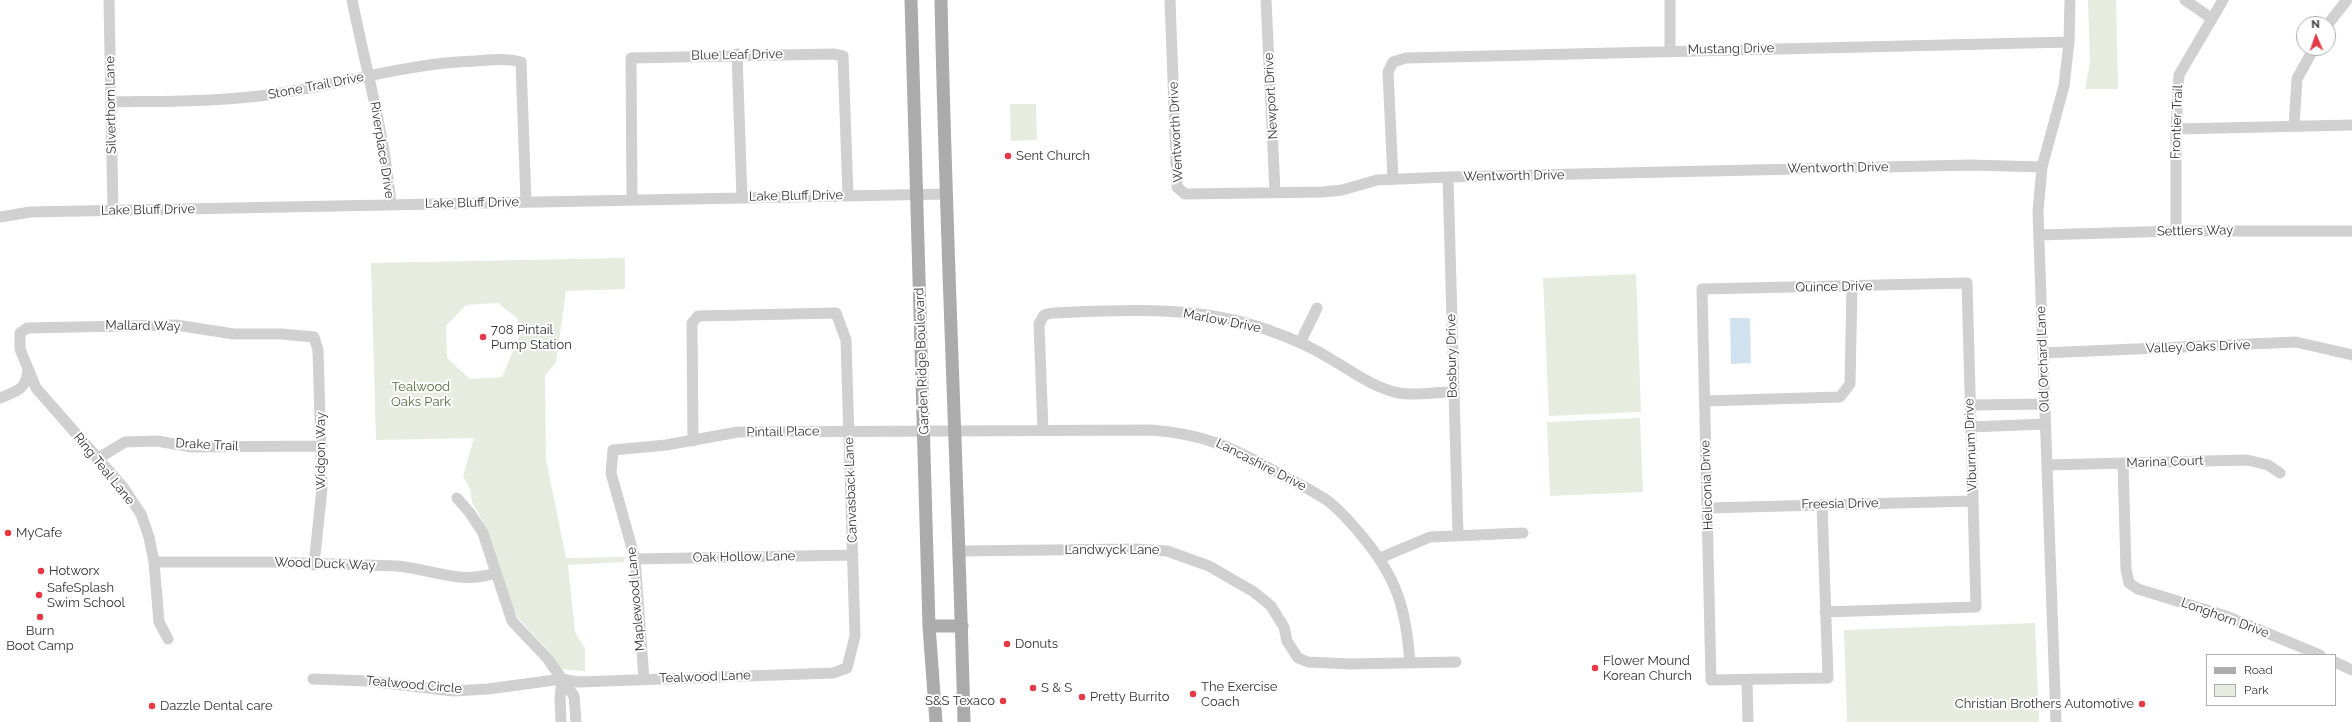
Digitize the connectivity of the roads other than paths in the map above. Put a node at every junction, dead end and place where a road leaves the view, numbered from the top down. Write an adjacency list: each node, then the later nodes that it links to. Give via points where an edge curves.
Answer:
1 (109, 0): 19 (street, Silverthorn Lane)
2 (352, 0): 18 (street, Riverplace Drive)
3 (911, 0): 27 (main road, Garden Ridge Boulevard)
4 (941, 0): 28 (main road)
5 (1170, 0): 26 (street, Wentworth Drive, via 1177,187 1185,194)
6 (1266, 0): 26 (street, Newport Drive)
7 (1670, 0): 15 (street)
8 (2070, 0): 14 (street, Old Orchard Lane)
9 (2185, 0): 13 (street)
10 (2223, 0): 13 (street, Frontier Trail)
11 (2347, 0): 12 (street)
12 (2334, 16)
13 (2211, 18): 22 (street, Frontier Trail, via 2179,75)
14 (2069, 42): 15 (street, Mustang Drive); 23 (street, Old Orchard Lane, via 2064,86)
15 (1670, 51): 25 (street, Mustang Drive, via 1406,58 1393,62 1388,72)
16 (737, 54): 29 (street, Blue Leaf Drive, via 843,56); 30 (street); 31 (street, Blue Leaf Drive, via 631,58)
17 (2310, 56): 21 (street, via 2297,79)
18 (369, 76): 19 (street, Stone Trail Drive, via 250,97); 32 (street, Stone Trail Drive, via 458,61 510,59 521,62); 33 (street, Riverplace Drive, via 388,166)
19 (111, 102): 34 (street, Silverthorn Lane)
20 (2352, 125): 21 (street)
21 (2294, 126): 22 (street)
22 (2176, 129): 36 (street, Frontier Trail)
23 (2042, 167): 24 (street, Wentworth Drive, via 1971,165); 38 (street, Old Orchard Lane, via 2038,212)
24 (1448, 177): 25 (street, Wentworth Drive); 49 (street, Bosbury Drive)
25 (1393, 179): 26 (street, Wentworth Drive, via 1359,183 1342,190)
26 (1275, 192)
27 (918, 193): 28 (street, Lake Bluff Drive); 29 (street, Lake Bluff Drive); 56 (main road, Garden Ridge Boulevard)
28 (945, 194): 58 (main road)
29 (848, 195): 30 (street, Lake Bluff Drive)
30 (742, 198): 31 (street, Lake Bluff Drive)
31 (632, 200): 32 (street, Lake Bluff Drive)
32 (526, 202): 33 (street, Lake Bluff Drive)
33 (392, 205): 34 (street, Lake Bluff Drive)
34 (113, 211): 35 (street, Lake Bluff Drive)
35 (1, 213)
36 (2176, 231): 37 (street, Settlers Way); 38 (street, Settlers Way)
37 (2352, 231)
38 (2039, 235): 46 (street, Old Orchard Lane)
39 (1967, 283): 40 (street, Quince Drive); 53 (street, Viburnum Drive)
40 (1852, 287): 41 (street, Quince Drive); 51 (street, via 1850,384 1840,398)
41 (1702, 289): 51 (street, Heliconia Drive)
42 (1317, 308): 45 (street)
43 (20, 333): 44 (street, Mallard Way, via 34,327 176,324 234,334 289,334); 48 (street, Ring Teal Lane, via 20,349)
44 (314, 337): 61 (street, Widgon Way, via 318,350)
45 (1300, 343): 49 (street, Marlow Drive, via 1372,384 1391,391); 57 (street, Marlow Drive, via 1249,325 1173,311 1044,314 1039,324)
46 (2043, 352): 47 (street, Valley Oaks Drive, via 2296,342); 52 (street, Old Orchard Lane)
47 (2352, 355)
48 (28, 367): 50 (street, via 27,380 23,387); 63 (street, Ring Teal Lane, via 36,388)
49 (1453, 392): 72 (street, Bosbury Drive)
50 (0, 398)
51 (1704, 402): 70 (street, Heliconia Drive)
52 (2045, 404): 53 (street); 54 (street, Old Orchard Lane)
53 (1970, 405): 55 (street, Viburnum Drive)
54 (2045, 424): 55 (street); 65 (street, Old Orchard Lane)
55 (1971, 426): 68 (street, Viburnum Drive)
56 (925, 430): 58 (street, Pintail Place); 59 (street, Pintail Place); 81 (main road, Garden Ridge Boulevard)
57 (1043, 430): 58 (street, Lancashire Drive); 75 (street, Lancashire Drive, via 1150,430 1176,432 1214,441 1247,455 1329,502 1354,526)
58 (955, 431): 73 (main road)
59 (849, 432): 60 (street, Pintail Place, via 738,432); 60 (street, Canvasback Lane, via 846,340 836,313 698,316 692,323); 74 (street, Canvasback Lane)
60 (693, 441): 62 (street, Pintail Place)
61 (322, 446): 63 (street, Drake Trail, via 192,447 157,441 125,442); 78 (street, Widgon Way, via 322,488)
62 (613, 450): 76 (street, Maplewood Lane, via 611,473)
63 (97, 459): 77 (street, Ring Teal Lane, via 123,487 141,514)
64 (2123, 463): 65 (street, Marina Court); 66 (street, Marina Court, via 2247,460 2268,465); 84 (street, Longhorn Drive, via 2126,569 2129,583 2138,589 2226,616)
65 (2047, 465): 99 (street, Old Orchard Lane)
66 (2280, 473)
67 (457, 498): 79 (street, via 483,533)
68 (1973, 501): 69 (street, Freesia Drive); 80 (street, Viburnum Drive, via 1976,607)
69 (1822, 504): 70 (street, Freesia Drive); 80 (street)
70 (1708, 508): 93 (street, Heliconia Drive, via 1711,680)
71 (1523, 533): 72 (street)
72 (1458, 535): 75 (street, via 1423,539)
73 (960, 551): 82 (main road); 87 (street, Landwyck Lane, via 1135,549 1179,554 1223,572 1271,606 1298,658 1308,662 1349,664)
74 (853, 555): 76 (street, Oak Hollow Lane); 88 (street, Canvasback Lane, via 855,636)
75 (1380, 558): 87 (street, Lancashire Drive, via 1395,585 1405,614)
76 (635, 559): 92 (street, Maplewood Lane)
77 (154, 562): 78 (street, Wood Duck Way, via 271,562); 83 (street, Ring Teal Lane, via 159,622)
78 (314, 565): 79 (street, Wood Duck Way, via 409,567 444,576 468,578 481,578)
79 (495, 573): 91 (street, via 512,621 547,658)
80 (1825, 612): 93 (street, via 1828,678)
81 (929, 626): 82 (main road); 96 (main road, Garden Ridge Boulevard)
82 (962, 626): 97 (main road)
83 (168, 639)
84 (2318, 654)
85 (1456, 662): 87 (street, Landwyck Lane)
86 (2336, 662): 89 (street)
87 (1410, 663)
88 (847, 668): 92 (street, Tealwood Lane, via 833,673)
89 (2352, 670)
90 (312, 679): 91 (street, Tealwood Circle, via 368,681 453,691)
91 (562, 679): 92 (street, Tealwood Lane, via 578,682); 94 (street); 95 (street, via 574,696)
92 (644, 679)
93 (1747, 680): 98 (street)
94 (561, 722)
95 (576, 722)
96 (936, 722)
97 (964, 722)
98 (1748, 722)
99 (2056, 722)

